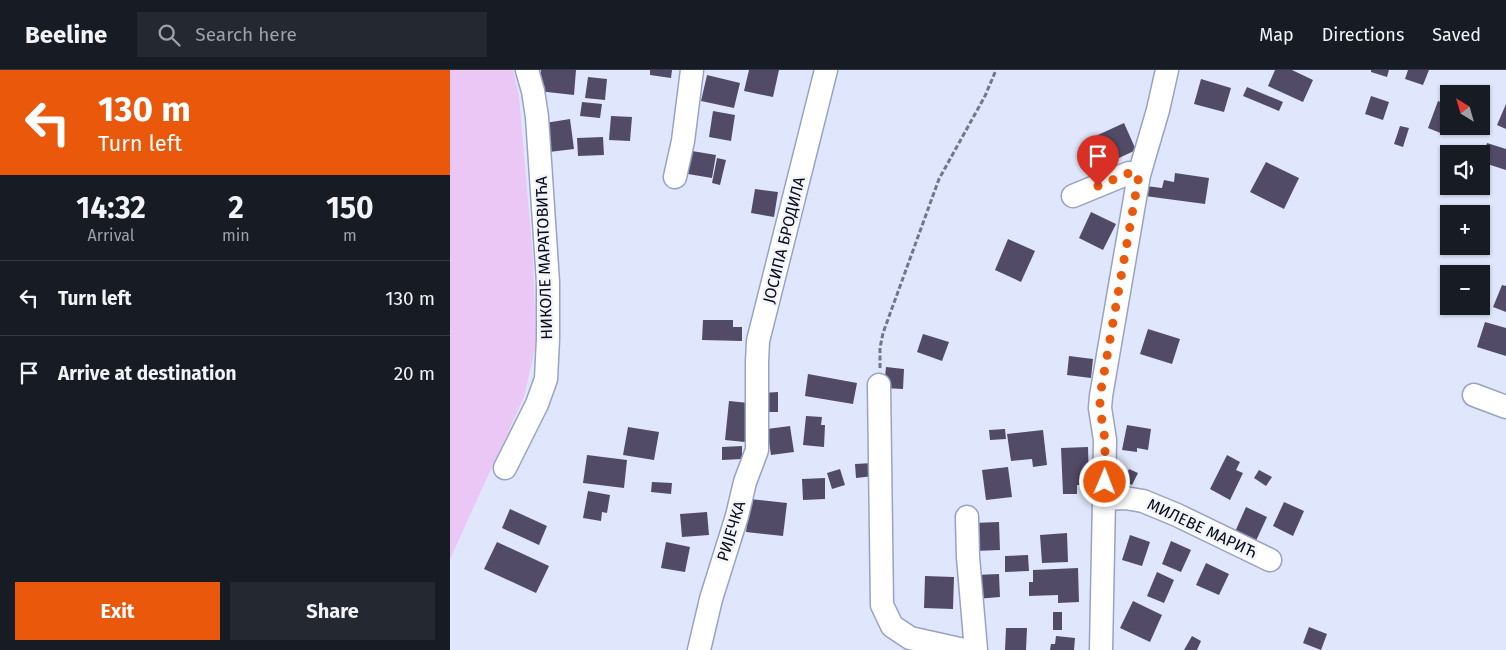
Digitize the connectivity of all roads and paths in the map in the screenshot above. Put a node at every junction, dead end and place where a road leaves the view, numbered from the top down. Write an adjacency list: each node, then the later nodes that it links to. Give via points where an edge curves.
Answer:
1 (526, 70): 13 (street, НИКОЛЕ МАРАТОВИЋА, via 537,117 548,282 548,347 542,393)
2 (692, 70): 7 (street)
3 (826, 70): 12 (street, ЈОСИПА БРОДИЛА, via 760,332)
4 (996, 70): 9 (path, via 985,96 938,179 883,333)
5 (1167, 70): 6 (street)
6 (1139, 175): 8 (street, via 1129,173); 14 (street, via 1100,396 1105,440)
7 (675, 178)
8 (1073, 196)
9 (879, 385): 17 (street, via 882,606 892,626)
10 (1474, 395): 11 (street)
11 (1506, 408)
12 (757, 412): 18 (street, РИЈЕЧКА, via 757,450 711,599)
13 (505, 468)
14 (1104, 499): 16 (street, МИЛЕВЕ МАРИЋ, via 1143,501); 21 (street)
15 (967, 517): 20 (street)
16 (1270, 560)
17 (909, 644): 19 (street)
18 (699, 650)
19 (964, 650)
20 (976, 650)
21 (1101, 650)

